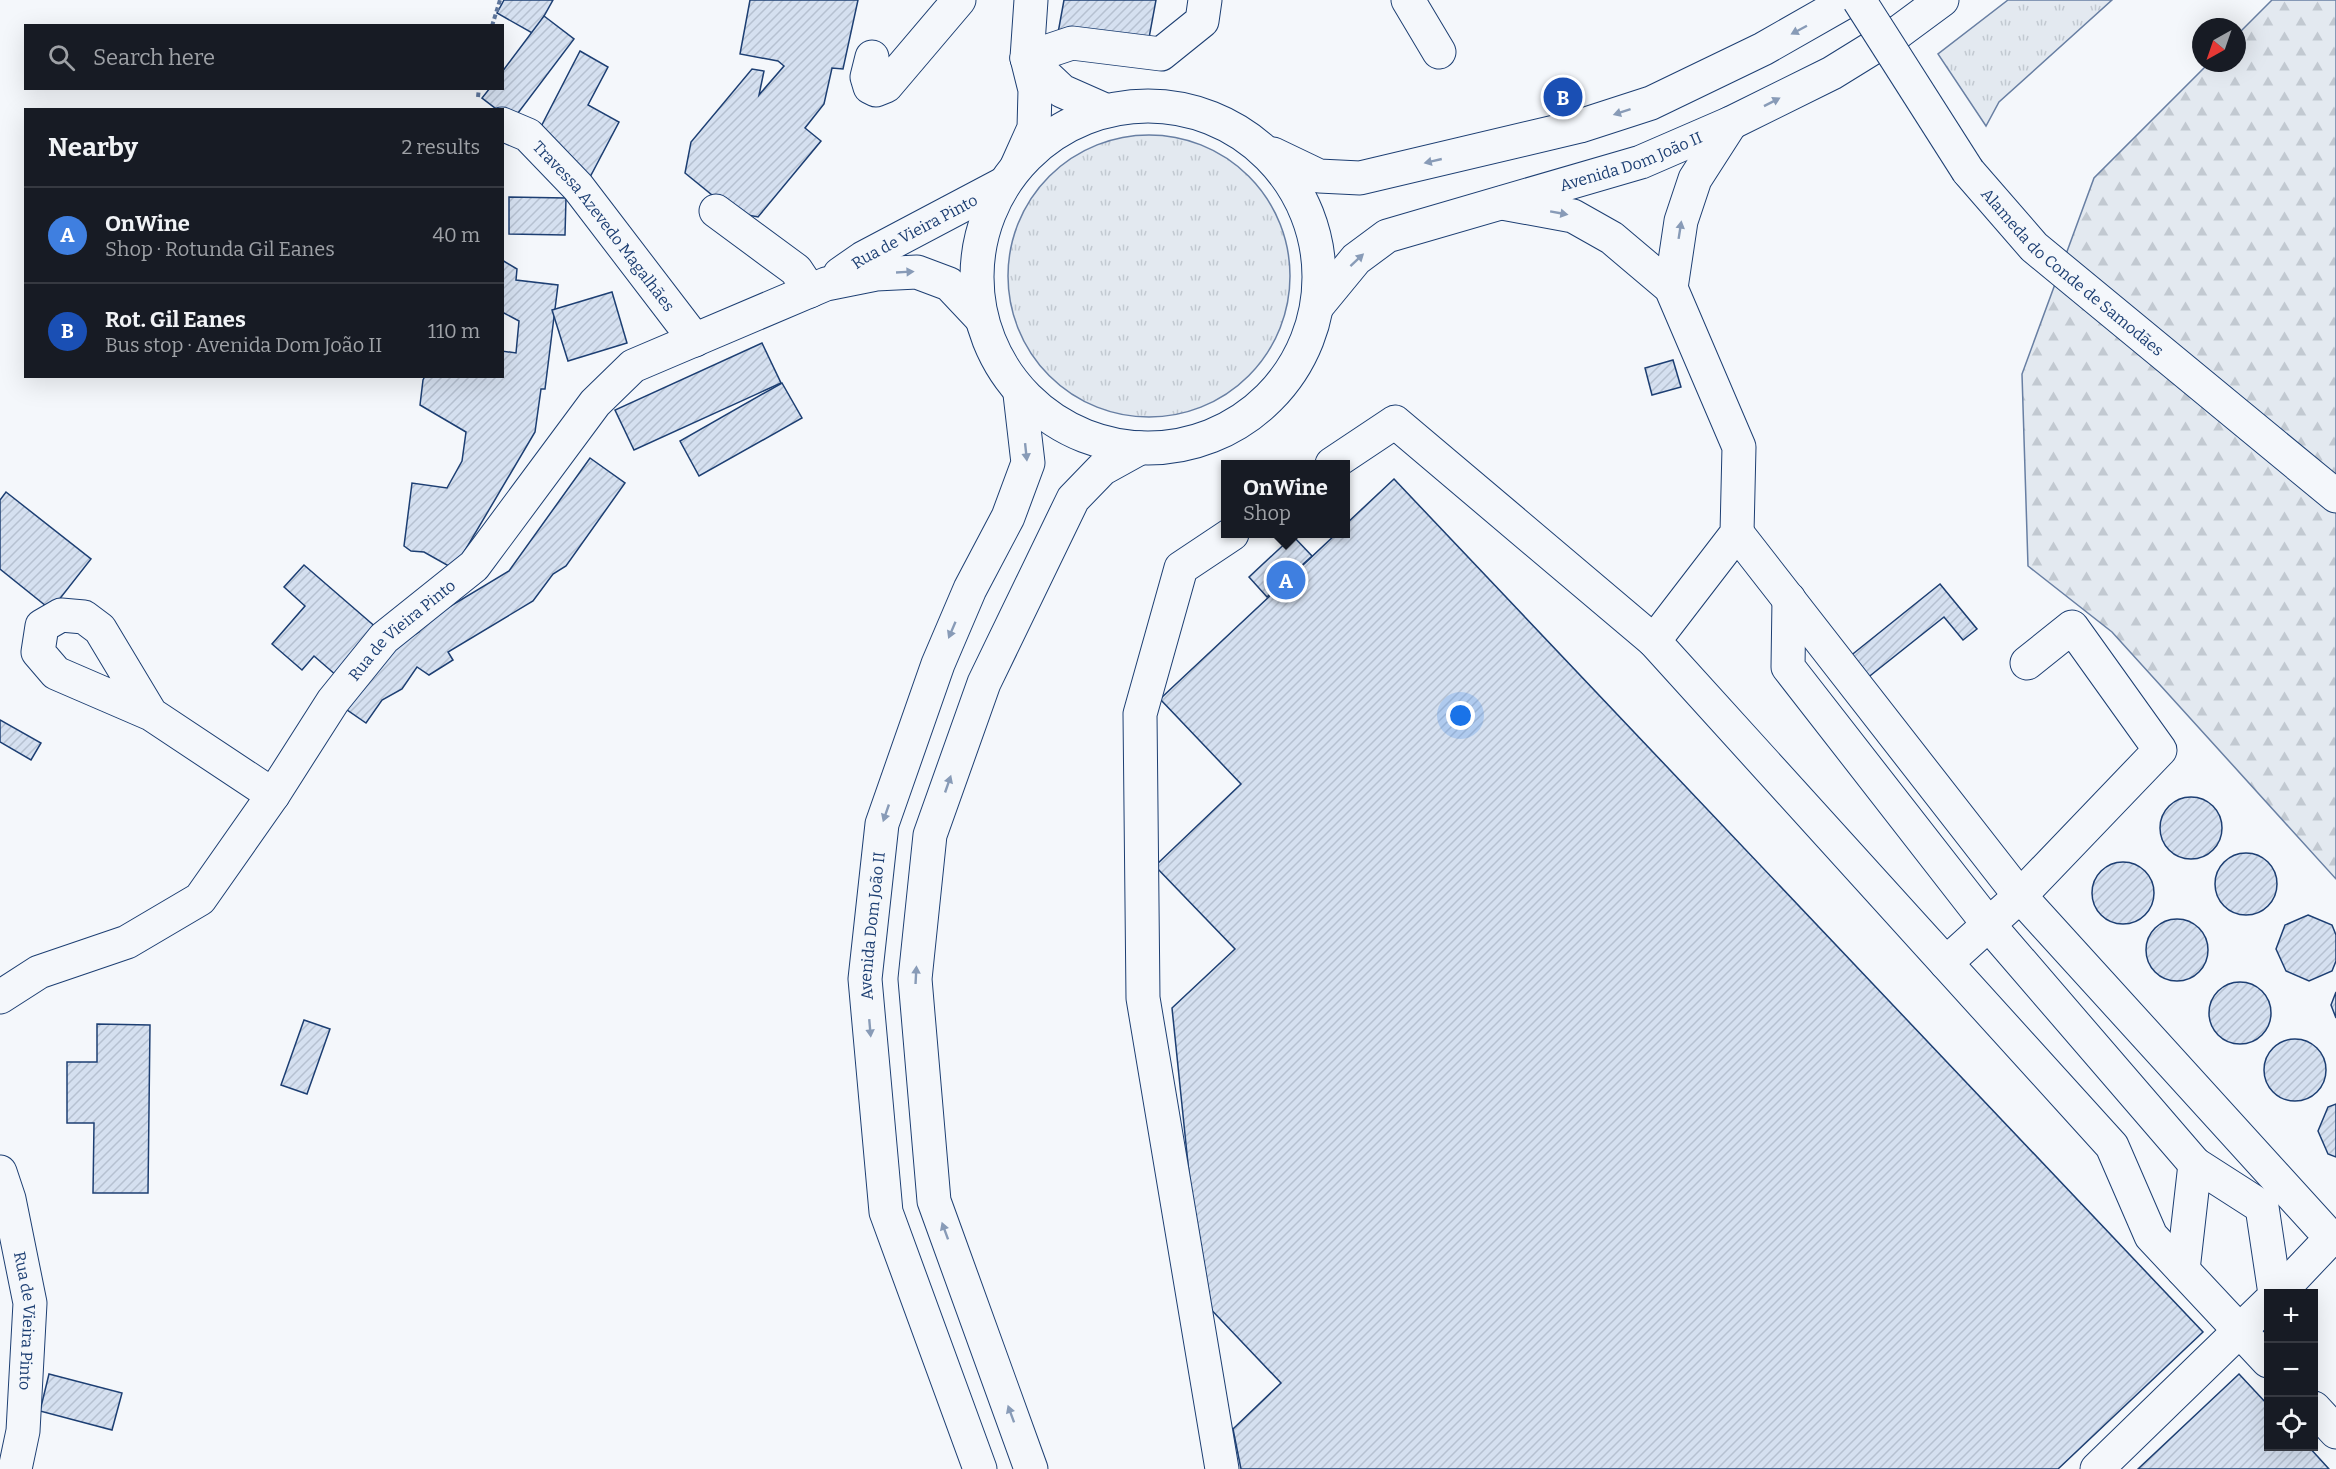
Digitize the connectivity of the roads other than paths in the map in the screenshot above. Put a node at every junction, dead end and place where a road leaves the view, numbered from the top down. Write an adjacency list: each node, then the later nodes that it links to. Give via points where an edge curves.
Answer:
1 (959, 0): 9 (main road, via 886,86 876,90 870,87 867,77)
2 (1031, 0): 10 (main road)
3 (1205, 0): 10 (main road, via 1202,21 1161,54 1072,43)
4 (1408, 0): 8 (main road)
5 (1849, 0): 14 (main road, one-way to 14, via 1763,49 1651,103 1580,126 1360,178 1320,176)
6 (1859, 0): 26 (main road, Alameda do Conde de Samodães, bridge, via 1968,171 2034,247)
7 (1942, 0): 12 (main road, Avenida Dom João II, one-way to 7, via 1832,73)
8 (1439, 52)
9 (872, 57)
10 (1027, 58): 11 (main road, via 1062,92); 15 (main road, via 1035,90 1034,128)
11 (1106, 110): 14 (main road, via 1161,106 1215,119); 15 (main road, via 1057,132)
12 (1731, 123): 16 (main road, Avenida Dom João II, via 1641,162); 19 (main road, one-way to 12, via 1681,221 1695,179)
13 (504, 125): 22 (main road, Travessa Azevedo Magalhães, via 528,135 578,187)
14 (1263, 149): 20 (main road, via 1291,182 1310,219 1320,261)
15 (1010, 175): 18 (main road, Rua de Vieira Pinto); 21 (main road, via 984,226 976,272)
16 (1502, 203): 19 (main road, one-way to 19, via 1573,216 1612,238); 20 (main road, Avenida Dom João II, one-way to 16, via 1356,259 1387,236)
17 (716, 211): 18 (main road)
18 (818, 287): 21 (main road, Rua de Vieira Pinto, one-way to 21, via 876,274 918,272 949,284); 22 (main road, Rua de Vieira Pinto)
19 (1671, 288): 27 (main road, via 1738,447)
20 (1319, 304): 24 (main road, via 1302,356 1270,400 1226,432 1174,448)
21 (981, 318): 23 (main road, via 1002,368)
22 (695, 340): 33 (main road, Rua de Vieira Pinto, via 633,366 595,403 474,566 384,638 333,701)
23 (1020, 394): 24 (main road, via 1076,433); 50 (main road, Avenida Dom João II, one-way to 50, via 1028,463 1008,517 970,589 938,664 882,824 865,979 886,1212)
24 (1140, 448): 51 (main road, one-way to 24, via 934,1201 915,979 930,835 984,683 1073,499 1102,469)
25 (1339, 460): 30 (main road, via 1395,422)
26 (2336, 496)
27 (1737, 532): 29 (main road); 30 (main road)
28 (1226, 538): 52 (main road, via 1181,568 1140,714 1143,998)
29 (1789, 599): 34 (main road); 35 (main road, via 1788,667)
30 (1654, 641): 36 (main road)
31 (2027, 663): 34 (main road, via 2072,627 2160,750)
32 (151, 714): 33 (main road)
33 (273, 795): 37 (main road, Rua de Vieira Pinto, via 200,899 128,942 39,972)
34 (2020, 896): 35 (main road); 40 (main road)
35 (1989, 925): 36 (main road); 38 (main road)
36 (1946, 963): 41 (main road, via 2112,1146 2151,1236)
37 (0, 997)
38 (2195, 1164): 41 (main road); 42 (main road, via 2262,1208)
39 (0, 1172): 49 (main road, Rua de Vieira Pinto, via 30,1303 23,1431)
40 (2334, 1240): 43 (main road)
41 (2183, 1270): 45 (main road)
42 (2276, 1289)
43 (2281, 1289)
44 (2264, 1308): 45 (main road)
45 (2241, 1331): 46 (main road); 53 (main road)
46 (2264, 1356)
47 (2318, 1413): 48 (main road)
48 (2336, 1432)
49 (15, 1469)
50 (980, 1469)
51 (1031, 1469)
52 (1222, 1469)
53 (2097, 1469)

